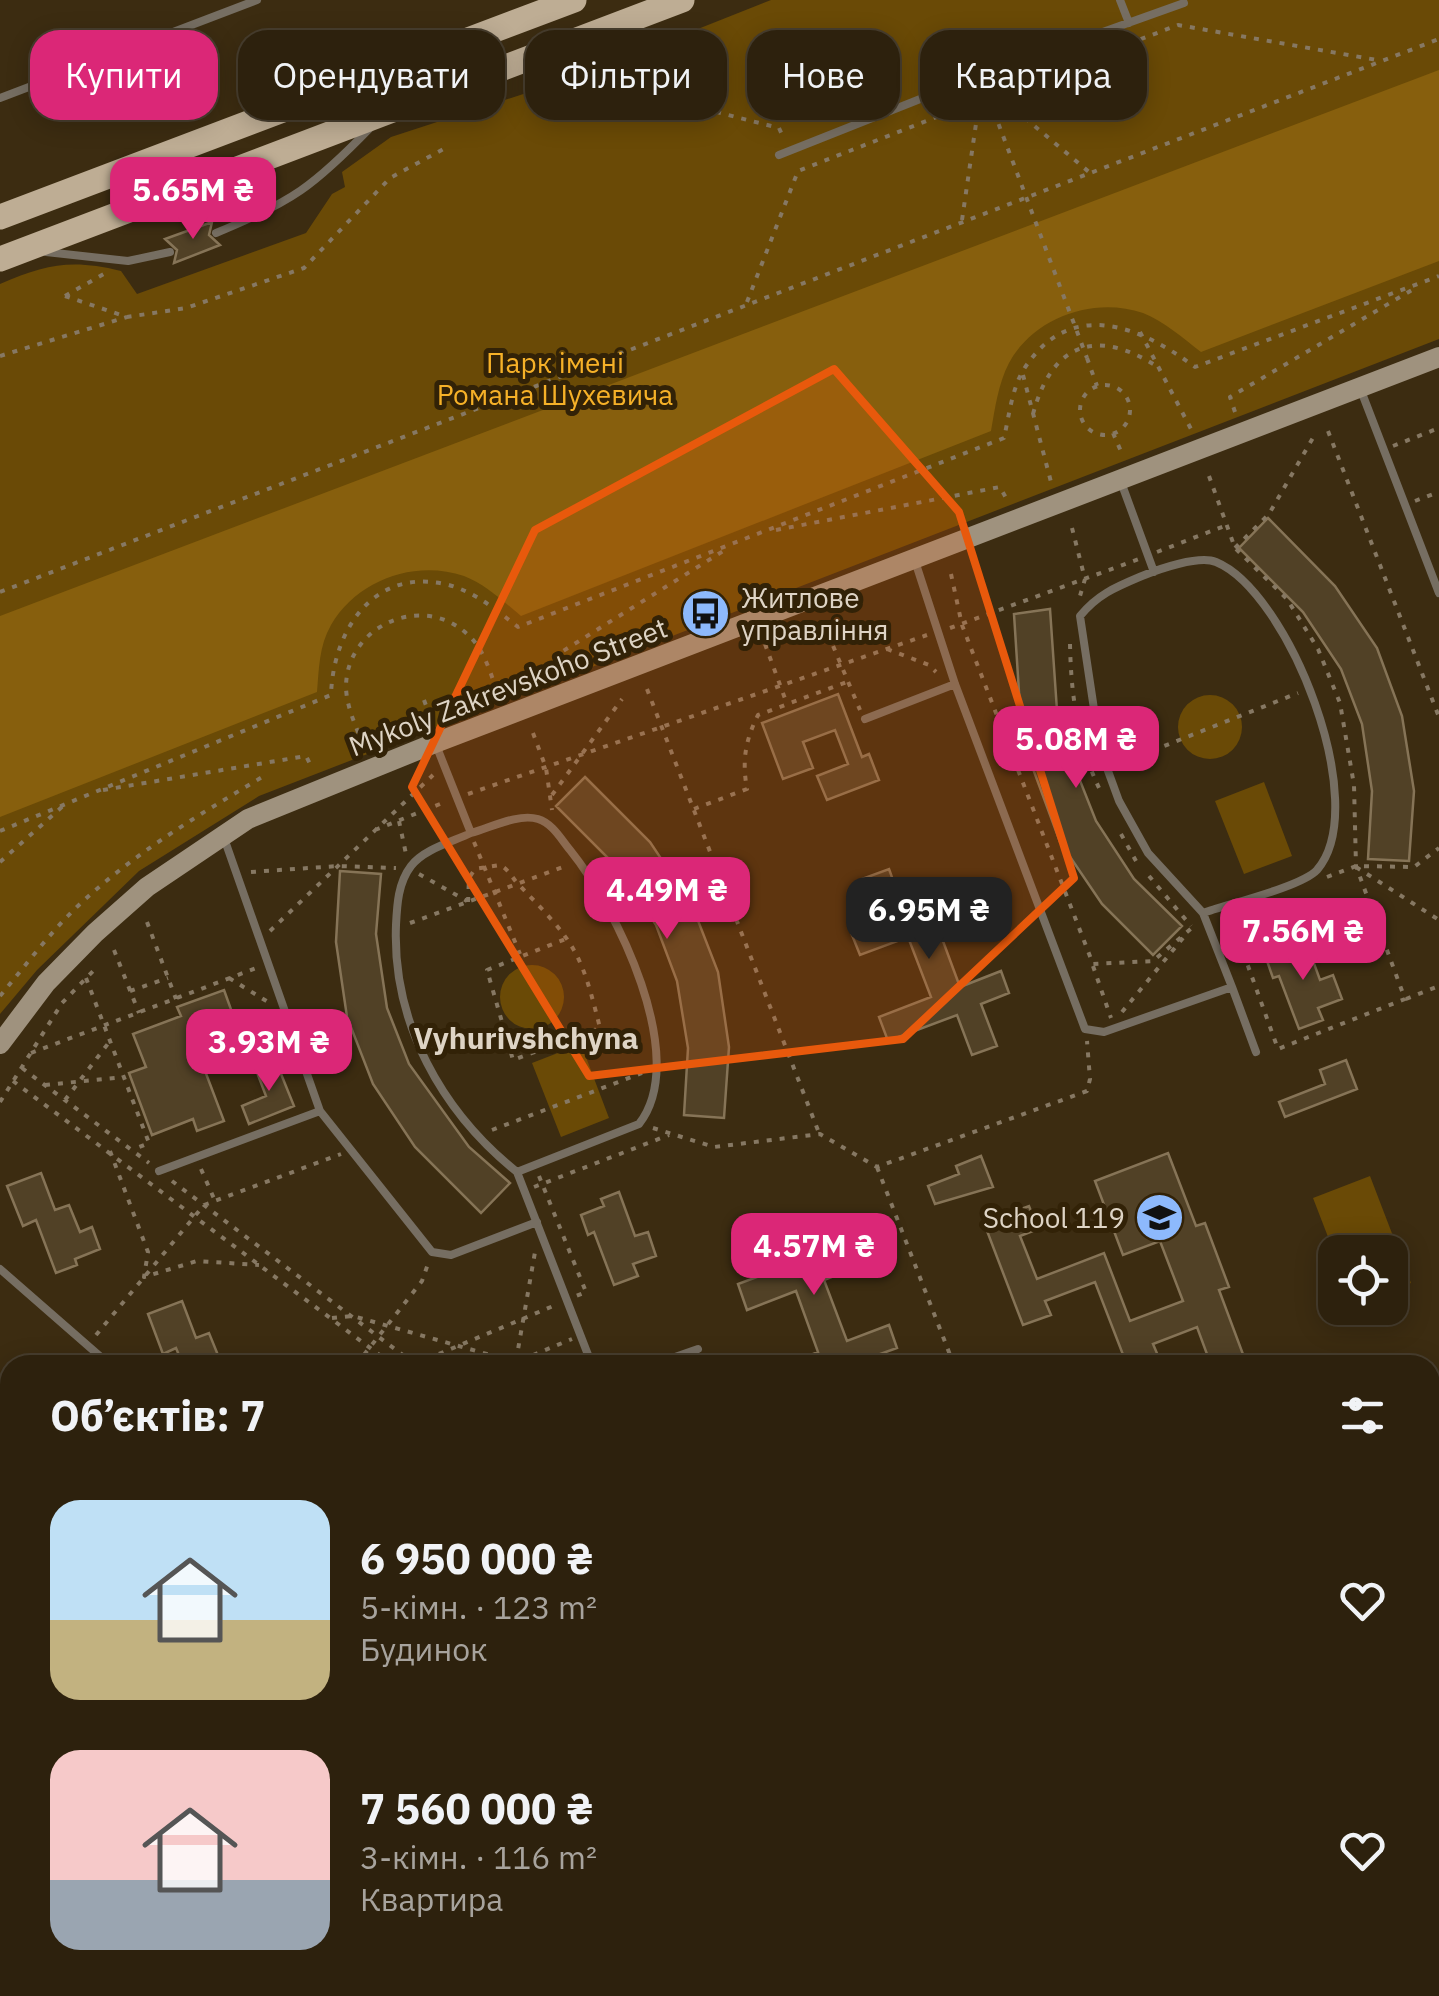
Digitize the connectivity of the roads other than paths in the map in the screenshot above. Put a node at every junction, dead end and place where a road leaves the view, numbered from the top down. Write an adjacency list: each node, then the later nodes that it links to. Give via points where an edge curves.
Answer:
1 (256, 0): 7 (lane)
2 (574, 0): 14 (main road)
3 (682, 0): 8 (main road)
4 (1120, 0): 6 (lane)
5 (1184, 3): 6 (lane)
6 (1129, 23): 13 (lane)
7 (178, 30)
8 (505, 67)
9 (30, 87): 10 (lane)
10 (0, 98)
11 (366, 120): 16 (main road)
12 (377, 120): 15 (lane, via 283,206)
13 (779, 155)
14 (0, 217)
15 (216, 234)
16 (26, 249): 17 (lane, via 121,260); 18 (main road)
17 (170, 252)
18 (0, 259)
19 (1439, 357): 20 (street, Mykoly Zakrevskoho Street)
20 (1360, 388): 21 (street, Mykoly Zakrevskoho Street); 24 (lane)
21 (1120, 480): 22 (street, Mykoly Zakrevskoho Street); 23 (lane)
22 (915, 560): 25 (lane); 27 (street, Mykoly Zakrevskoho Street)
23 (1154, 572): 30 (lane, via 1096,595 1080,616 1080,640 1119,801 1148,853); 30 (lane, via 1211,560 1236,572 1286,636 1327,739 1338,813 1332,849 1314,874)
24 (1439, 593)
25 (953, 685): 26 (lane); 31 (lane, via 1085,1029 1104,1032)
26 (865, 719)
27 (435, 743): 28 (lane); 29 (street, Mykoly Zakrevskoho Street)
28 (471, 833): 36 (lane, via 420,856 397,898 404,1012 426,1064 479,1136); 36 (lane, via 522,818 552,828 612,912 645,994 656,1053 652,1107 638,1124)
29 (223, 835): 32 (street, Mykoly Zakrevskoho Street, via 94,934); 34 (lane)
30 (1203, 913): 31 (lane)
31 (1232, 988): 33 (lane)
32 (0, 1044)
33 (1256, 1052)
34 (320, 1111): 35 (lane); 37 (lane, via 432,1252 451,1255)
35 (159, 1171)
36 (517, 1172): 37 (lane)
37 (538, 1225): 41 (lane)
38 (0, 1269): 40 (lane)
39 (698, 1349): 42 (lane)
40 (98, 1355)
41 (588, 1355)
42 (681, 1355)

